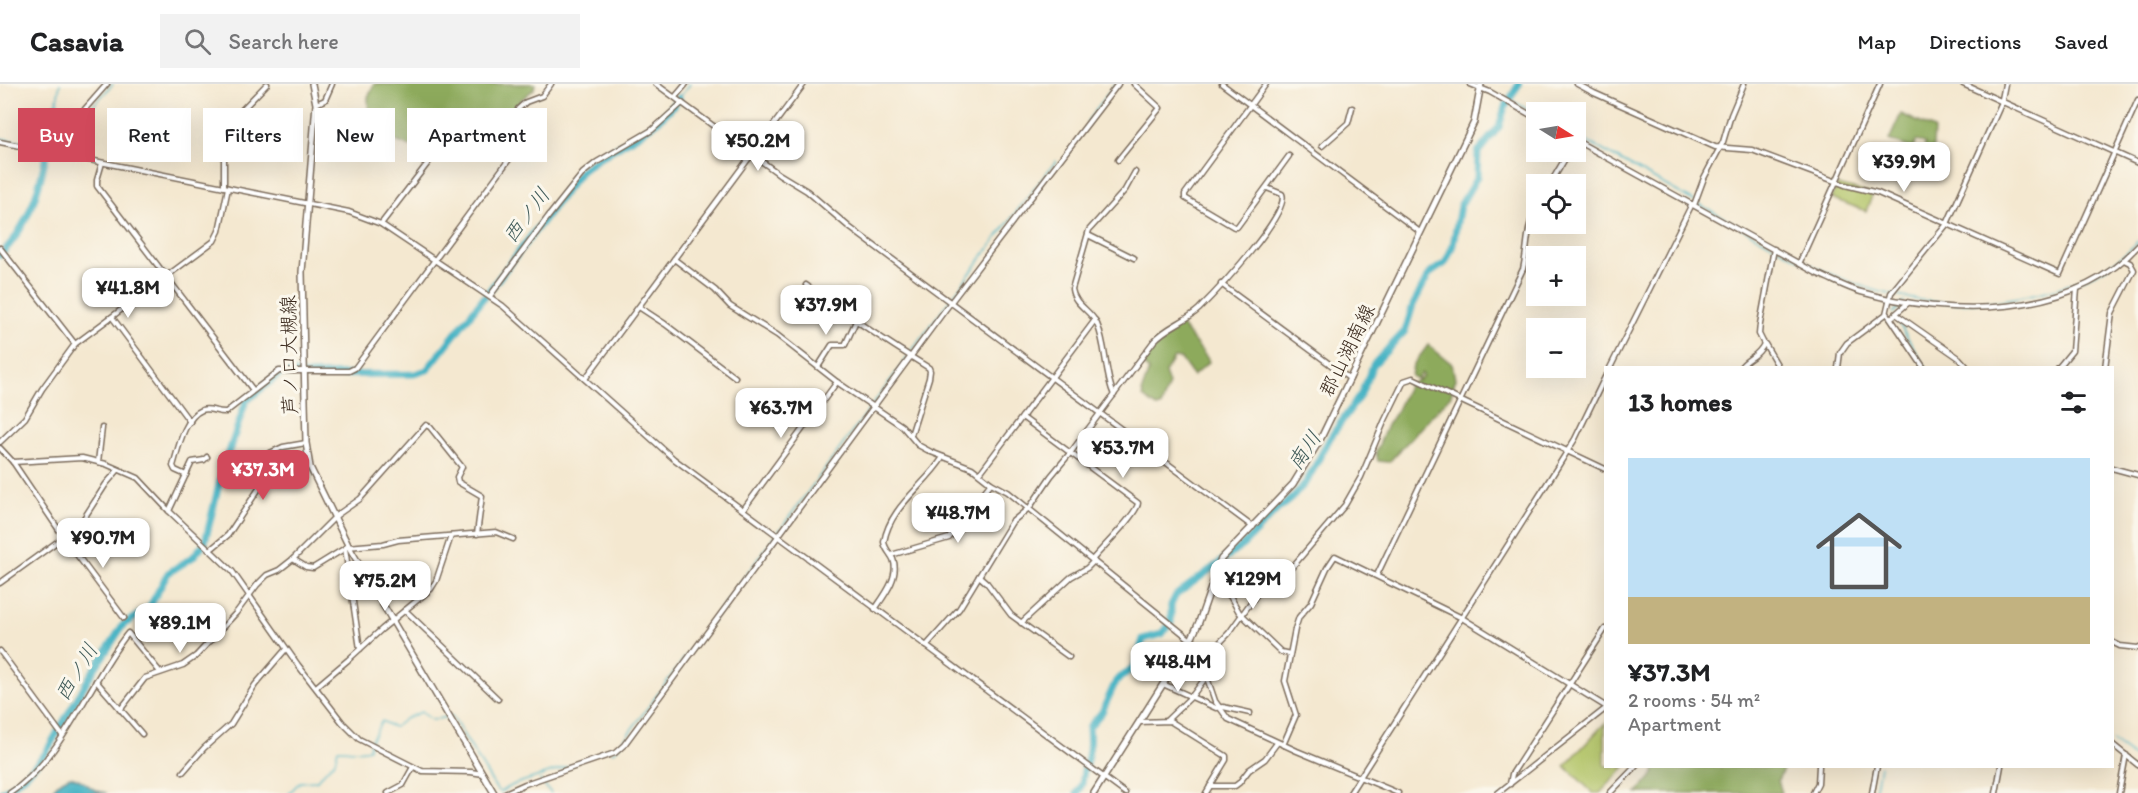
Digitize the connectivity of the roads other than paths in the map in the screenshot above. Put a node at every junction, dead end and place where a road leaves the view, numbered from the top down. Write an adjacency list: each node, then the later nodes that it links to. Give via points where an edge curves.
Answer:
1 (107, 84): 25 (street)
2 (267, 84): 26 (street)
3 (312, 84): 23 (main road, 芦ノ口大槻線)
4 (332, 84): 23 (street, via 325,100)
5 (551, 84): 27 (street, via 542,96)
6 (656, 84): 20 (street)
7 (686, 84): 20 (street)
8 (804, 84): 36 (street)
9 (1118, 84): 70 (street)
10 (1134, 84): 38 (street, via 1160,108)
11 (1222, 84): 24 (street)
12 (1266, 84): 24 (street)
13 (1470, 84): 19 (street)
14 (1577, 84): 34 (street)
15 (1744, 84): 34 (street)
16 (1880, 84): 46 (street)
17 (1963, 84): 22 (street)
18 (2005, 84): 22 (street)
19 (1481, 86): 29 (street); 53 (main road, 郡山湖南線, via 1474,122)
20 (678, 100): 36 (street); 68 (street, via 659,125 583,174)
21 (2138, 100): 35 (street)
22 (2001, 101): 35 (street); 51 (street)
23 (316, 104): 49 (main road, 芦ノ口大槻線)
24 (1250, 105): 48 (street, via 1185,198 1235,227); 53 (street)
25 (86, 108)
26 (243, 108)
27 (519, 108)
28 (1352, 108): 32 (street, via 1348,123)
29 (1526, 112)
30 (0, 142): 31 (street)
31 (18, 146)
32 (1322, 146)
33 (1586, 146): 50 (street)
34 (1719, 148): 46 (street, via 1752,150); 50 (street)
35 (2115, 153): 44 (street); 51 (street, via 2060,274)
36 (752, 154): 60 (street); 70 (street, via 807,191)
37 (1289, 156): 48 (street)
38 (1118, 160)
39 (95, 162): 43 (street)
40 (224, 162): 47 (street)
41 (429, 162): 52 (street)
42 (507, 162): 61 (street)
43 (102, 163): 47 (street); 64 (street, via 97,186)
44 (2138, 163)
45 (1135, 172): 55 (street)
46 (1836, 182): 51 (street, via 1878,193); 63 (street)
47 (226, 188): 49 (street); 64 (street, via 216,238)
48 (1267, 188): 65 (street, via 1284,196 1279,212)
49 (308, 204): 52 (street, via 349,212); 91 (main road, 芦ノ口大槻線, via 302,272)
50 (1693, 204): 58 (street); 82 (street)
51 (1947, 224): 69 (street)
52 (381, 225): 61 (street)
53 (1420, 232): 95 (main road, 郡山湖南線)
54 (1529, 234): 100 (street, via 1523,269)
55 (1088, 235): 59 (street); 77 (street, via 1072,293)
56 (2138, 246): 62 (street)
57 (0, 249): 79 (street)
58 (1773, 249): 63 (street); 80 (street, via 1759,331)
59 (1134, 258)
60 (674, 259): 72 (street); 90 (street, via 730,306 777,334)
61 (434, 260): 68 (street); 91 (street, via 354,369)
62 (2124, 260): 67 (street); 89 (street, via 2134,270 2112,313)
63 (1800, 262): 69 (street, via 1848,287)
64 (167, 277): 75 (street); 98 (street)
65 (1221, 284): 95 (street); 99 (street, via 1198,310 1161,333)
66 (806, 285): 78 (street)
67 (2077, 289): 71 (street, via 2045,299 1989,307); 88 (street, via 2072,351)
68 (490, 296): 94 (street)
69 (1890, 296): 71 (street); 73 (street)
70 (951, 302): 81 (street); 93 (street)
71 (1908, 303): 74 (street)
72 (639, 308): 92 (street); 94 (street)
73 (1887, 313): 76 (street); 85 (street, via 1847,344 1840,353)
74 (1896, 314): 76 (street); 87 (street)
75 (112, 317): 79 (street); 104 (street)
76 (1891, 318): 86 (street)
77 (1095, 320): 93 (street); 99 (street)
78 (856, 321): 81 (street); 90 (street, via 845,345 832,345)
79 (75, 344): 107 (street, via 25,418)
80 (1764, 344): 83 (street, via 1758,355); 84 (street)
81 (911, 357): 101 (street); 106 (street, via 930,371)
82 (1611, 366)
83 (1742, 366)
84 (1778, 366)
85 (1838, 366)
86 (1922, 366)
87 (1966, 366)
88 (2060, 366)
89 (2105, 366)
90 (818, 367): 97 (street)
91 (304, 371): 98 (street, via 279,370); 108 (main road, 芦ノ口大槻線)
92 (735, 377)
93 (1052, 377): 102 (street); 103 (street)
94 (585, 379): 124 (street, via 674,459)
95 (1350, 379): 127 (main road, 郡山湖南線, via 1303,470)
96 (1604, 379): 110 (street)
97 (837, 382): 101 (street); 124 (street)
98 (253, 390): 104 (street, via 226,412 202,410)
99 (1114, 396): 102 (street)
100 (1460, 400): 110 (street); 138 (street); 145 (street, via 1413,378 1405,380 1345,505 1288,572 1259,591)
101 (874, 407): 106 (street); 131 (street)
102 (1100, 414): 111 (street); 127 (street)
103 (1022, 417): 111 (street); 119 (street)
104 (190, 422): 120 (street, via 172,468)
105 (102, 428): 115 (street)
106 (911, 436): 113 (street, via 918,445)
107 (0, 442)
108 (306, 442): 126 (main road, 芦ノ口大槻線, via 308,461); 134 (street, via 268,454 258,490 228,535)
109 (0, 448): 114 (street)
110 (1568, 450): 116 (street); 147 (street)
111 (1071, 452): 123 (street); 137 (street, via 1138,505)
112 (207, 457): 120 (street, via 192,462)
113 (943, 457): 119 (street); 135 (street, via 897,513 885,538)
114 (13, 462): 115 (street, via 82,458); 129 (street)
115 (98, 462): 118 (street)
116 (1604, 468)
117 (2114, 469): 121 (street)
118 (118, 470): 125 (street, via 138,478); 129 (street, via 82,521)
119 (980, 474): 122 (street)
120 (186, 475): 125 (street)
121 (2138, 475)
122 (991, 483): 123 (street); 135 (street, via 949,538)
123 (1028, 508): 137 (street); 139 (street, via 1012,522)
124 (743, 510): 131 (street)
125 (169, 511): 134 (street)
126 (334, 519): 128 (street, via 360,499 428,425 462,467 458,482 482,496); 133 (main road, 芦ノ口大槻線); 136 (street)
127 (1253, 527): 141 (main road, 郡山湖南線, via 1221,559)
128 (477, 534): 130 (street); 132 (street, via 496,532)
129 (63, 536): 140 (street); 146 (street)
130 (451, 536): 133 (street); 144 (street, via 434,585)
131 (778, 537): 143 (street); 198 (street, via 620,749)
132 (513, 539)
133 (347, 548): 136 (street, via 311,568); 148 (main road, 芦ノ口大槻線); 156 (street)
134 (210, 549): 142 (street, via 232,571)
135 (891, 555): 143 (street, via 895,567 891,582)
136 (294, 560): 142 (street, via 267,575)
137 (1093, 560): 149 (street); 151 (street)
138 (1377, 575): 147 (street); 159 (street, via 1332,558 1311,603 1298,620)
139 (979, 576): 149 (street); 153 (street, via 952,619)
140 (0, 583)
141 (1211, 586): 145 (street, via 1230,596); 151 (main road, 郡山湖南線)
142 (248, 597): 155 (street); 162 (street, via 196,656)
143 (875, 609): 153 (street)
144 (405, 610): 148 (street); 169 (street)
145 (1241, 614): 159 (street, via 1281,652); 161 (street)
146 (124, 618)
147 (1462, 618): 166 (street); 192 (street)
148 (393, 619): 156 (street); 190 (main road, 芦ノ口大槻線)
149 (1020, 623): 160 (street)
150 (1604, 631): 166 (street)
151 (1191, 640): 158 (main road, 郡山湖南線)
152 (2114, 643): 154 (street)
153 (926, 646): 191 (street)
154 (2138, 648)
155 (286, 649): 167 (street); 189 (street, via 255,685 231,724)
156 (360, 649): 167 (street)
157 (0, 651): 178 (street)
158 (1183, 652): 161 (street); 165 (main road, 郡山湖南線)
159 (1290, 654): 180 (street, via 1285,685 1296,715)
160 (1069, 657)
161 (1200, 663): 163 (street)
162 (160, 672): 164 (street, via 128,633); 173 (street, via 140,683)
163 (1206, 677): 168 (street); 171 (street)
164 (96, 681): 173 (street); 178 (street)
165 (1163, 684): 168 (street); 176 (main road, 郡山湖南線)
166 (1569, 684): 170 (street); 193 (street, via 1512,774)
167 (316, 687): 184 (street, via 359,739)
168 (1191, 697): 171 (street); 175 (street)
169 (498, 699)
170 (1604, 707)
171 (1219, 709): 174 (street); 179 (street, via 1228,719)
172 (1604, 709): 193 (street)
173 (120, 710): 177 (street)
174 (1250, 713)
175 (1167, 720): 176 (street); 194 (street, via 1226,757)
176 (1139, 722): 191 (main road, 郡山湖南線)
177 (142, 734)
178 (62, 735): 195 (street, via 34,773)
179 (1278, 743): 180 (street); 194 (street, via 1235,786)
180 (1283, 745): 192 (street)
181 (2114, 746): 182 (street)
182 (2126, 755): 183 (street); 209 (street)
183 (2138, 765)
184 (413, 768): 190 (street); 196 (street, via 403,785)
185 (1634, 768): 205 (street)
186 (1819, 768): 206 (street)
187 (1877, 768): 207 (street)
188 (2001, 768): 208 (street)
189 (183, 772)
190 (484, 774): 197 (main road, 芦ノ口大槻線)
191 (1103, 778): 199 (main road, 郡山湖南線); 200 (street)
192 (1360, 779): 202 (street); 203 (street)
193 (1510, 784): 204 (street)
194 (1210, 786): 201 (street)
195 (10, 793)
196 (388, 793)
197 (494, 793)
198 (505, 793)
199 (1094, 793)
200 (1125, 793)
201 (1206, 793)
202 (1350, 793)
203 (1398, 793)
204 (1498, 793)
205 (1610, 793)
206 (1813, 793)
207 (1872, 793)
208 (1996, 793)
209 (2119, 793)

